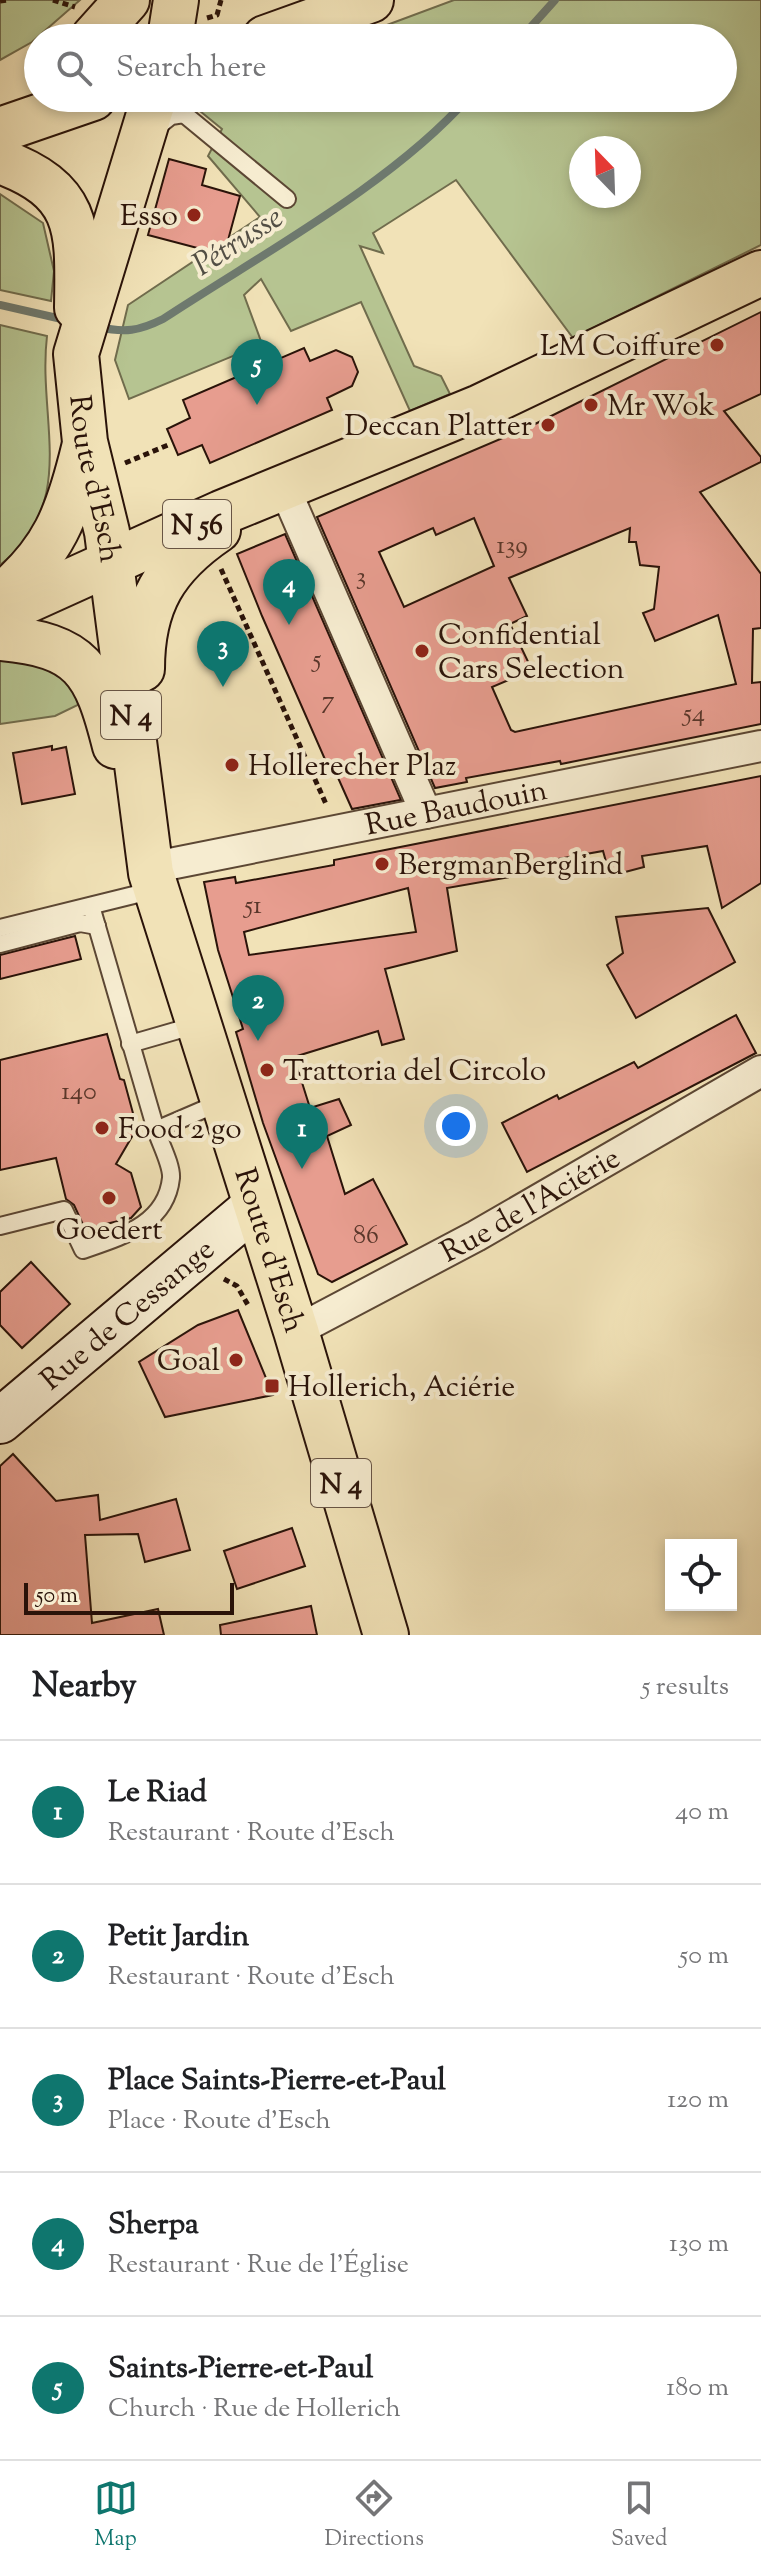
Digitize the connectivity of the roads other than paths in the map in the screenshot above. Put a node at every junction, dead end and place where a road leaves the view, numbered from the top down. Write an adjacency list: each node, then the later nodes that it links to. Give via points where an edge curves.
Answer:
1 (127, 0): 4 (main road)
2 (176, 0): 5 (main road)
3 (347, 3): 6 (main road)
4 (106, 24)
5 (172, 24)
6 (298, 24)
7 (24, 96): 10 (main road)
8 (52, 112): 11 (main road)
9 (150, 112): 12 (main road, N 4)
10 (0, 113)
11 (0, 130)
12 (142, 139): 14 (lane, via 171,116 184,114); 16 (main road, N 4)
13 (0, 161): 16 (main road, N 4, via 29,172 57,192 78,237)
14 (287, 199)
15 (761, 273): 18 (main road, N 56, via 494,401)
16 (86, 296): 17 (main road, Route d'Esch / N 4, via 76,354)
17 (85, 442): 19 (main road, Route d'Esch / N 4); 20 (main road, via 58,532 25,576)
18 (284, 487): 19 (main road, N 56); 24 (street); 25 (main road, Route d'Esch / N 4, via 197,545 172,569 146,615 142,671)
19 (111, 563): 21 (main road, N 56); 25 (main road, Route d'Esch / N 4)
20 (0, 597)
21 (0, 613)
22 (0, 638): 25 (main road, N 4, via 38,641 67,652 83,667 103,699)
23 (761, 746): 24 (street, Rue Baudouin)
24 (426, 813): 25 (street, Rue Baudouin)
25 (153, 878): 26 (lane); 30 (main road, Route d'Esch / N 4)
26 (91, 906): 27 (lane); 28 (lane)
27 (97, 926): 29 (lane, via 80,923); 31 (lane)
28 (0, 928)
29 (0, 944)
30 (198, 1025): 31 (lane); 33 (main road, Route d'Esch / N 4)
31 (130, 1044): 34 (lane)
32 (761, 1071): 37 (street, Rue de l'Aciérie, via 476,1236)
33 (221, 1102): 34 (lane); 35 (main road, Route d'Esch / N 4)
34 (156, 1130): 36 (lane, via 171,1177 160,1208 136,1231 83,1250 64,1210)
35 (255, 1206): 37 (main road, Route d'Esch / N 4); 38 (main road, Rue de Cessange)
36 (0, 1226)
37 (296, 1331): 39 (main road, Route d'Esch / N 4)
38 (0, 1421)
39 (386, 1635)

